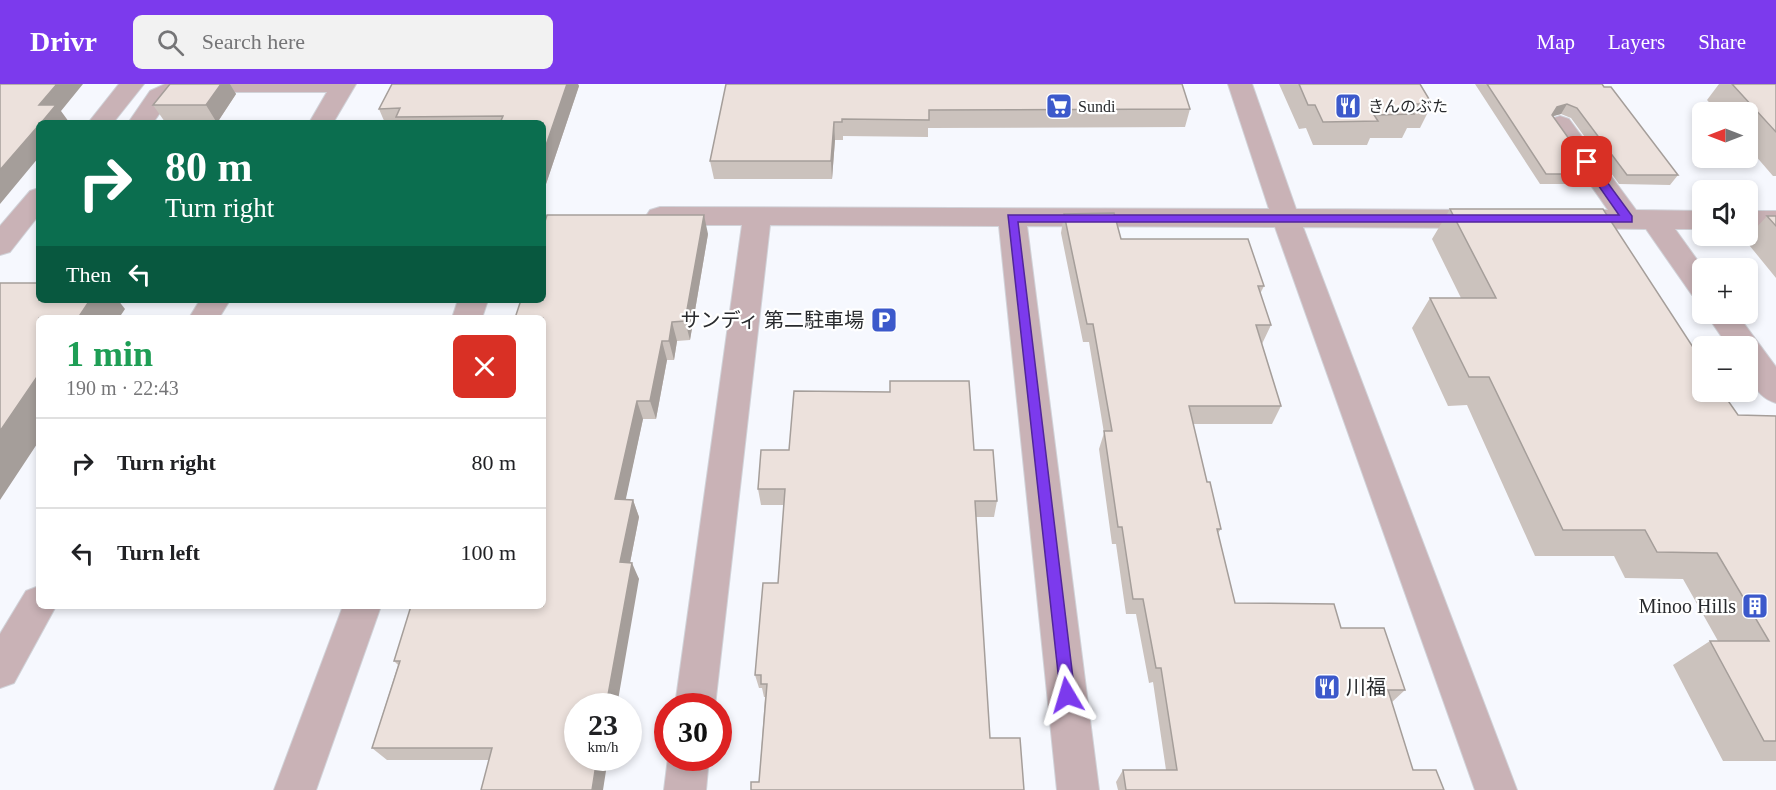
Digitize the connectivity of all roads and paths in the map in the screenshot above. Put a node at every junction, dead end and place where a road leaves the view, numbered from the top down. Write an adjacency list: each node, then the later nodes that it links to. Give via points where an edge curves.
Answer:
1 (132, 84): 4 (street)
2 (1240, 84): 12 (street)
3 (344, 85): 5 (street, via 182,85 159,96); 6 (street)
4 (102, 120)
5 (142, 120)
6 (323, 120)
7 (1560, 124): 13 (street)
8 (34, 209): 17 (street)
9 (638, 216): 10 (street)
10 (757, 216): 11 (street); 24 (street)
11 (1012, 218): 12 (street); 28 (street)
12 (1286, 219): 13 (street); 29 (street)
13 (1640, 219): 14 (street); 18 (street)
14 (1692, 220)
15 (1758, 220): 16 (street)
16 (1776, 220)
17 (0, 245)
18 (1692, 277)
19 (1758, 365): 20 (street)
20 (1776, 391)
21 (36, 608): 23 (street)
22 (361, 609): 26 (street)
23 (0, 670)
24 (697, 693)
25 (687, 771): 27 (street)
26 (295, 790)
27 (685, 790)
28 (1078, 790)
29 (1496, 790)

